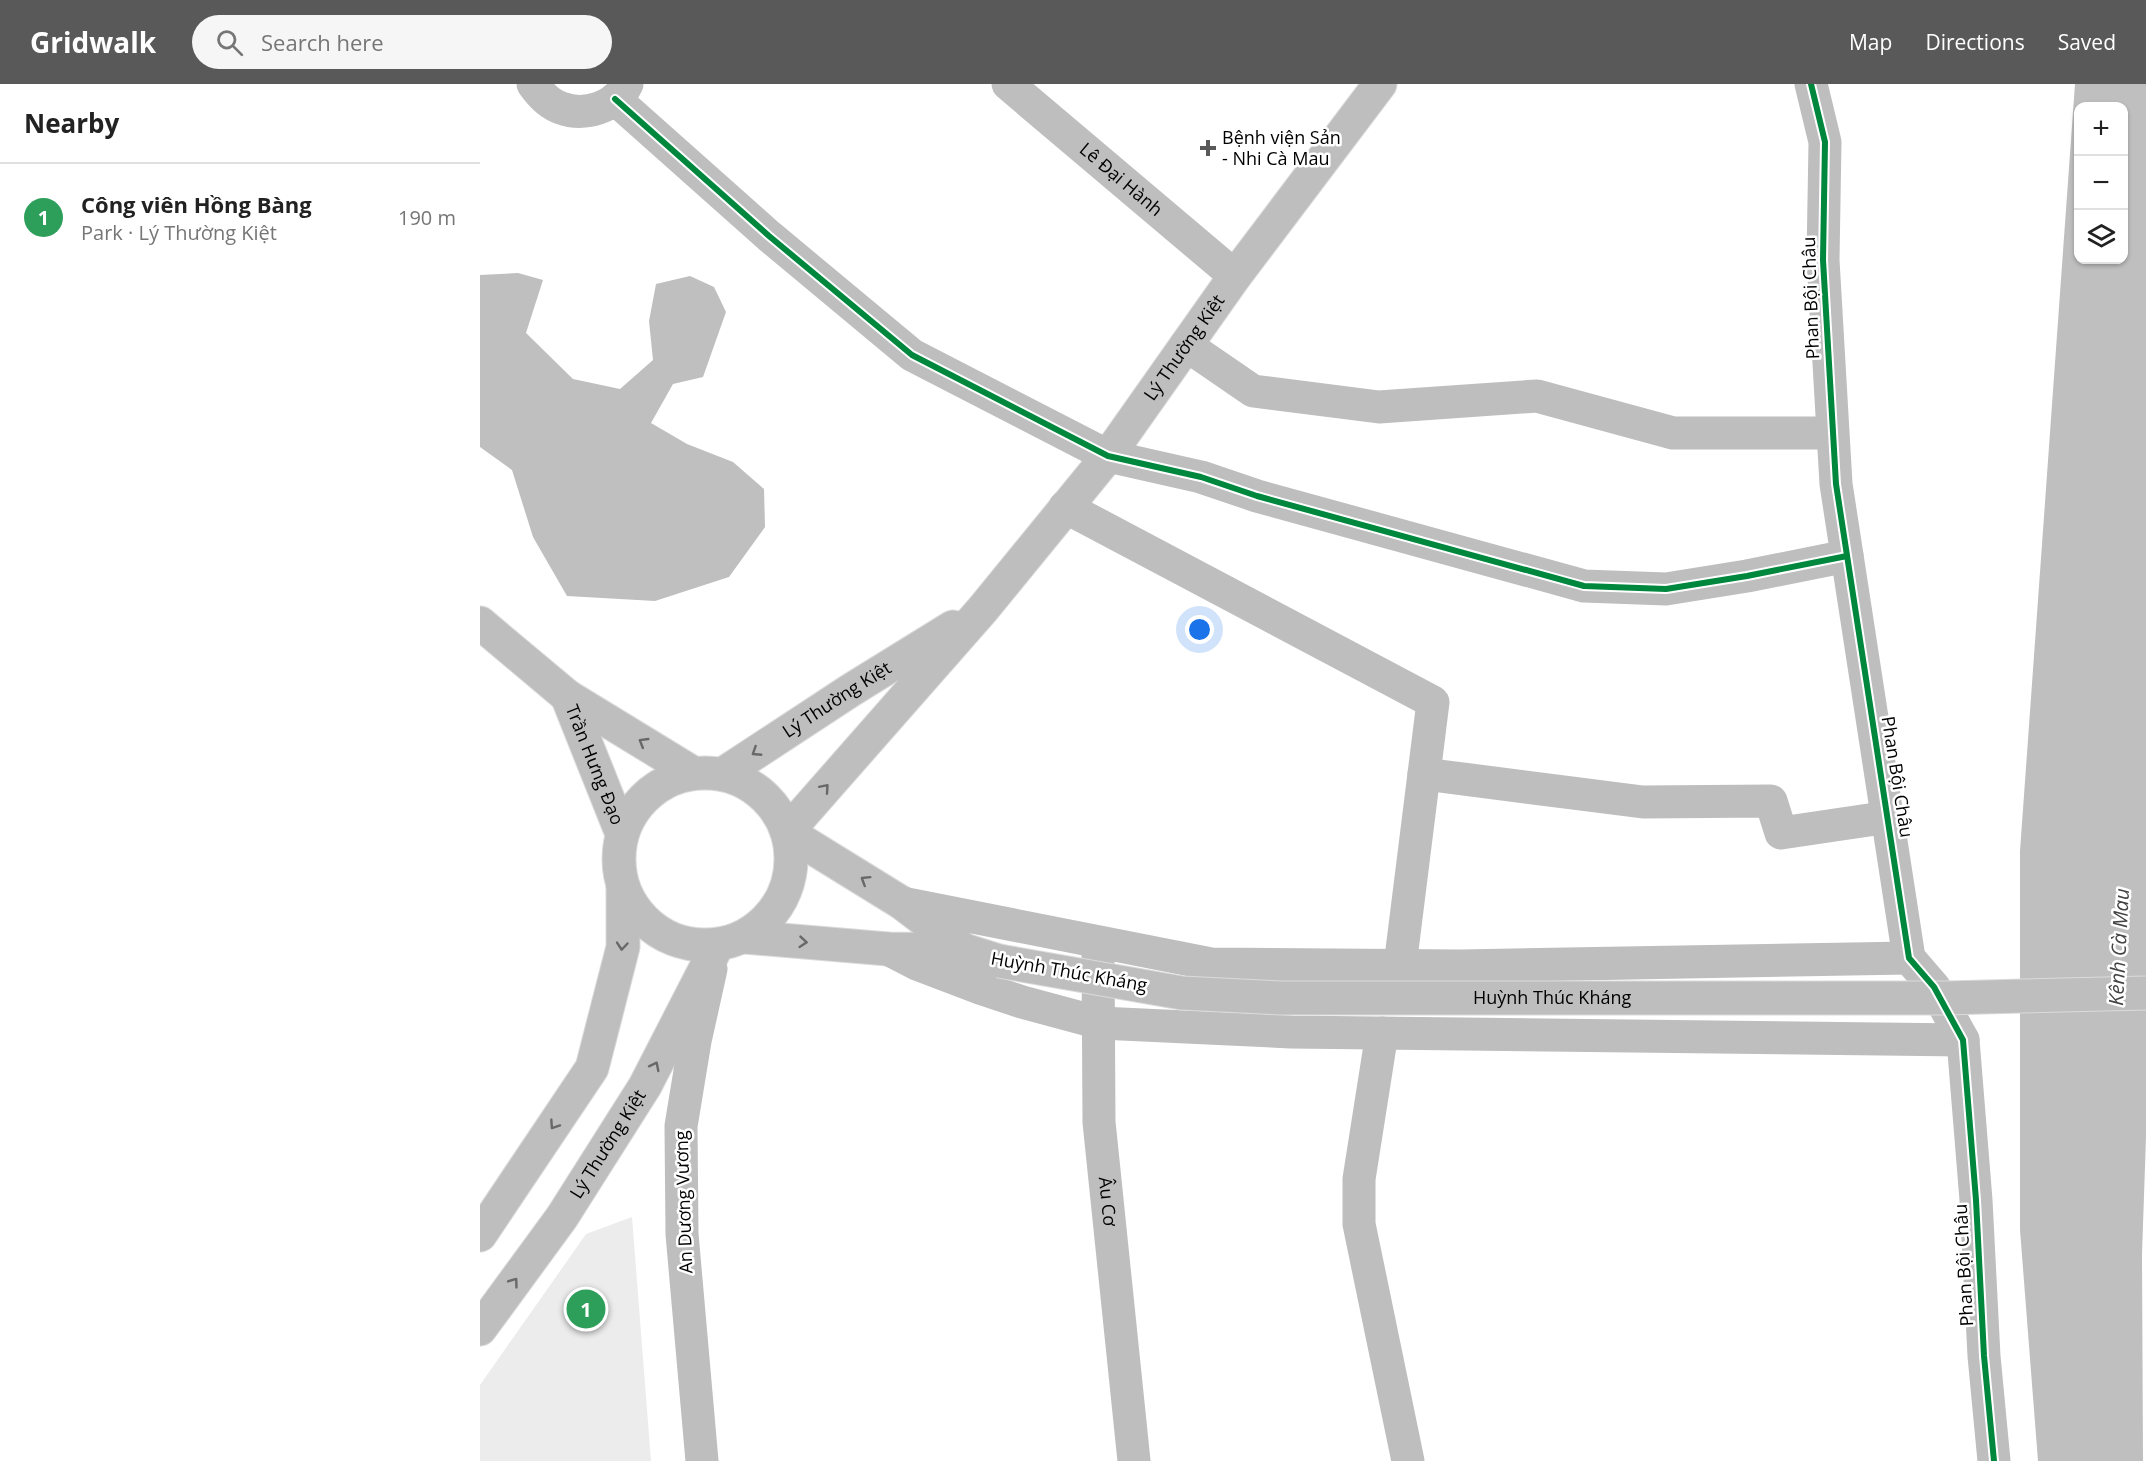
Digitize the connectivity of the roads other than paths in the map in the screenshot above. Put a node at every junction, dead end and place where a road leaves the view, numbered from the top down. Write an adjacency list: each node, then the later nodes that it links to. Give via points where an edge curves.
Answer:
1 (533, 84): 5 (main road, via 561,108 580,112 599,109)
2 (1008, 84): 6 (main road, Lê Đại Hành)
3 (1380, 84): 6 (main road, Lý Thường Kiệt)
4 (1811, 84): 8 (main road, Phan Bội Châu, via 1825,142 1823,260)
5 (621, 92): 9 (main road, via 769,236 912,355)
6 (1235, 276): 7 (main road, Lý Thường Kiệt)
7 (1186, 345): 8 (main road, via 1253,391 1379,407 1538,396 1673,434); 9 (main road, Lý Thường Kiệt)
8 (1832, 433): 11 (main road, Phan Bội Châu)
9 (1108, 456): 10 (main road, Lý Thường Kiệt); 11 (main road, via 1201,477 1584,586 1666,589)
10 (1065, 507): 12 (main road, Lý Thường Kiệt); 16 (main road, via 1433,702)
11 (1847, 556): 17 (main road, Phan Bội Châu)
12 (983, 609): 15 (main road, Lý Thường Kiệt, one-way to 15); 18 (main road, Lý Thường Kiệt, one-way to 12)
13 (480, 623): 14 (main road, Trần Hưng Đạo)
14 (567, 696): 15 (main road, Trần Hưng Đạo, one-way to 14); 19 (main road, Trần Hưng Đạo)
15 (708, 773): 18 (main road, via 750,786 773,805); 19 (main road, via 669,780 648,793 632,812)
16 (1424, 774): 17 (main road, via 1643,802 1771,801 1781,833); 27 (main road)
17 (1888, 817): 26 (main road, Phan Bội Châu)
18 (787, 832): 21 (main road, Huỳnh Thúc Kháng, one-way to 18); 22 (main road, via 791,862 788,884 778,905 764,923)
19 (622, 834): 20 (main road, via 618,858)
20 (623, 888): 22 (main road, via 637,914 659,934 687,944); 32 (main road, one-way to 32, via 623,947 592,1068)
21 (902, 903): 23 (main road); 25 (main road, Huỳnh Thúc Kháng)
22 (731, 941): 24 (main road, Huỳnh Thúc Kháng, one-way to 24); 33 (main road, Lý Thường Kiệt, one-way to 22, via 562,1216); 34 (main road, An Dương Vương, via 694,1041 681,1126 682,1234)
23 (1098, 941): 27 (main road, via 1211,963); 29 (main road, Âu Cơ)
24 (888, 949): 25 (main road, Huỳnh Thúc Kháng); 29 (main road, via 991,992)
25 (964, 950): 28 (main road, Huỳnh Thúc Kháng, bridge, via 999,961 1182,993 1282,998 1945,998)
26 (1909, 958): 27 (main road); 31 (main road, Phan Bội Châu, via 1934,987)
27 (1400, 966)
28 (2146, 993)
29 (1100, 1023): 30 (main road); 35 (main road, Âu Cơ, via 1099,1122)
30 (1382, 1033): 31 (main road); 36 (main road, via 1359,1179 1359,1224)
31 (1963, 1040): 37 (main road, Phan Bội Châu)
32 (480, 1235)
33 (480, 1329)
34 (702, 1461)
35 (1134, 1461)
36 (1408, 1461)
37 (1994, 1461)

